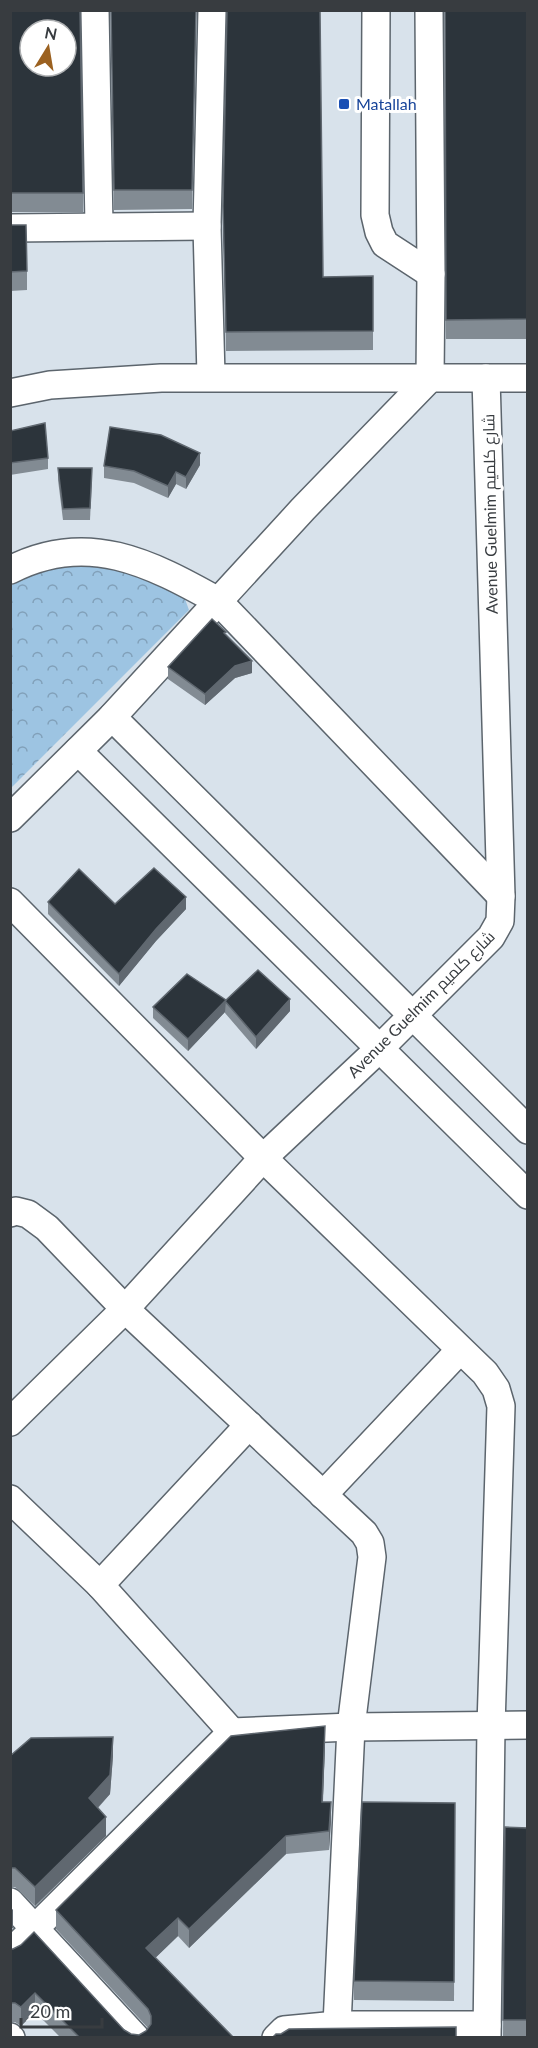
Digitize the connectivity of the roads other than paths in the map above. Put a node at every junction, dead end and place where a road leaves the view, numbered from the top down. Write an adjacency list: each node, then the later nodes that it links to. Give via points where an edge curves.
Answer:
1 (95, 10): 5 (street)
2 (212, 10): 6 (street)
3 (376, 10): 8 (street, via 375,215 385,244)
4 (429, 10): 8 (street)
5 (99, 226): 6 (street); 7 (street)
6 (207, 226): 9 (street)
7 (10, 228)
8 (431, 274): 10 (street)
9 (211, 376): 10 (street); 13 (street, via 83,382)
10 (430, 378): 11 (street); 15 (street)
11 (486, 378): 12 (street); 19 (street, Avenue Guelmim شارع كلميم)
12 (528, 378)
13 (10, 393)
14 (10, 570): 15 (street, via 28,561 63,553 103,553 150,566)
15 (218, 602): 16 (street); 19 (street)
16 (112, 717): 17 (street); 21 (street)
17 (78, 750): 18 (street); 22 (street)
18 (10, 818)
19 (501, 896): 21 (street, Avenue Guelmim شارع كلميم, via 500,921 491,937)
20 (10, 902): 24 (street)
21 (412, 1015): 22 (street, Avenue Guelmim شارع كلميم); 23 (street)
22 (379, 1049): 24 (street, Avenue Guelmim شارع كلميم); 25 (street)
23 (528, 1130)
24 (263, 1158): 27 (street, Avenue Guelmim شارع كلميم); 28 (street)
25 (528, 1195)
26 (10, 1213): 27 (street, via 27,1214 46,1228)
27 (125, 1310): 29 (street, Avenue Guelmim شارع كلميم); 30 (street)
28 (460, 1350): 31 (street); 35 (street, via 485,1373 501,1406)
29 (10, 1422)
30 (249, 1425): 31 (street); 33 (street)
31 (323, 1495): 36 (street, via 364,1533 372,1557)
32 (10, 1499): 33 (street)
33 (100, 1585): 37 (street)
34 (528, 1725): 35 (street)
35 (491, 1726): 36 (street); 42 (street)
36 (351, 1727): 37 (street); 41 (street)
37 (232, 1732): 39 (street)
38 (10, 1902): 39 (street)
39 (35, 1928): 40 (street); 43 (street)
40 (10, 1953)
41 (337, 2025): 42 (street); 44 (street, via 284,2030)
42 (487, 2031)
43 (136, 2037)
44 (276, 2037)

